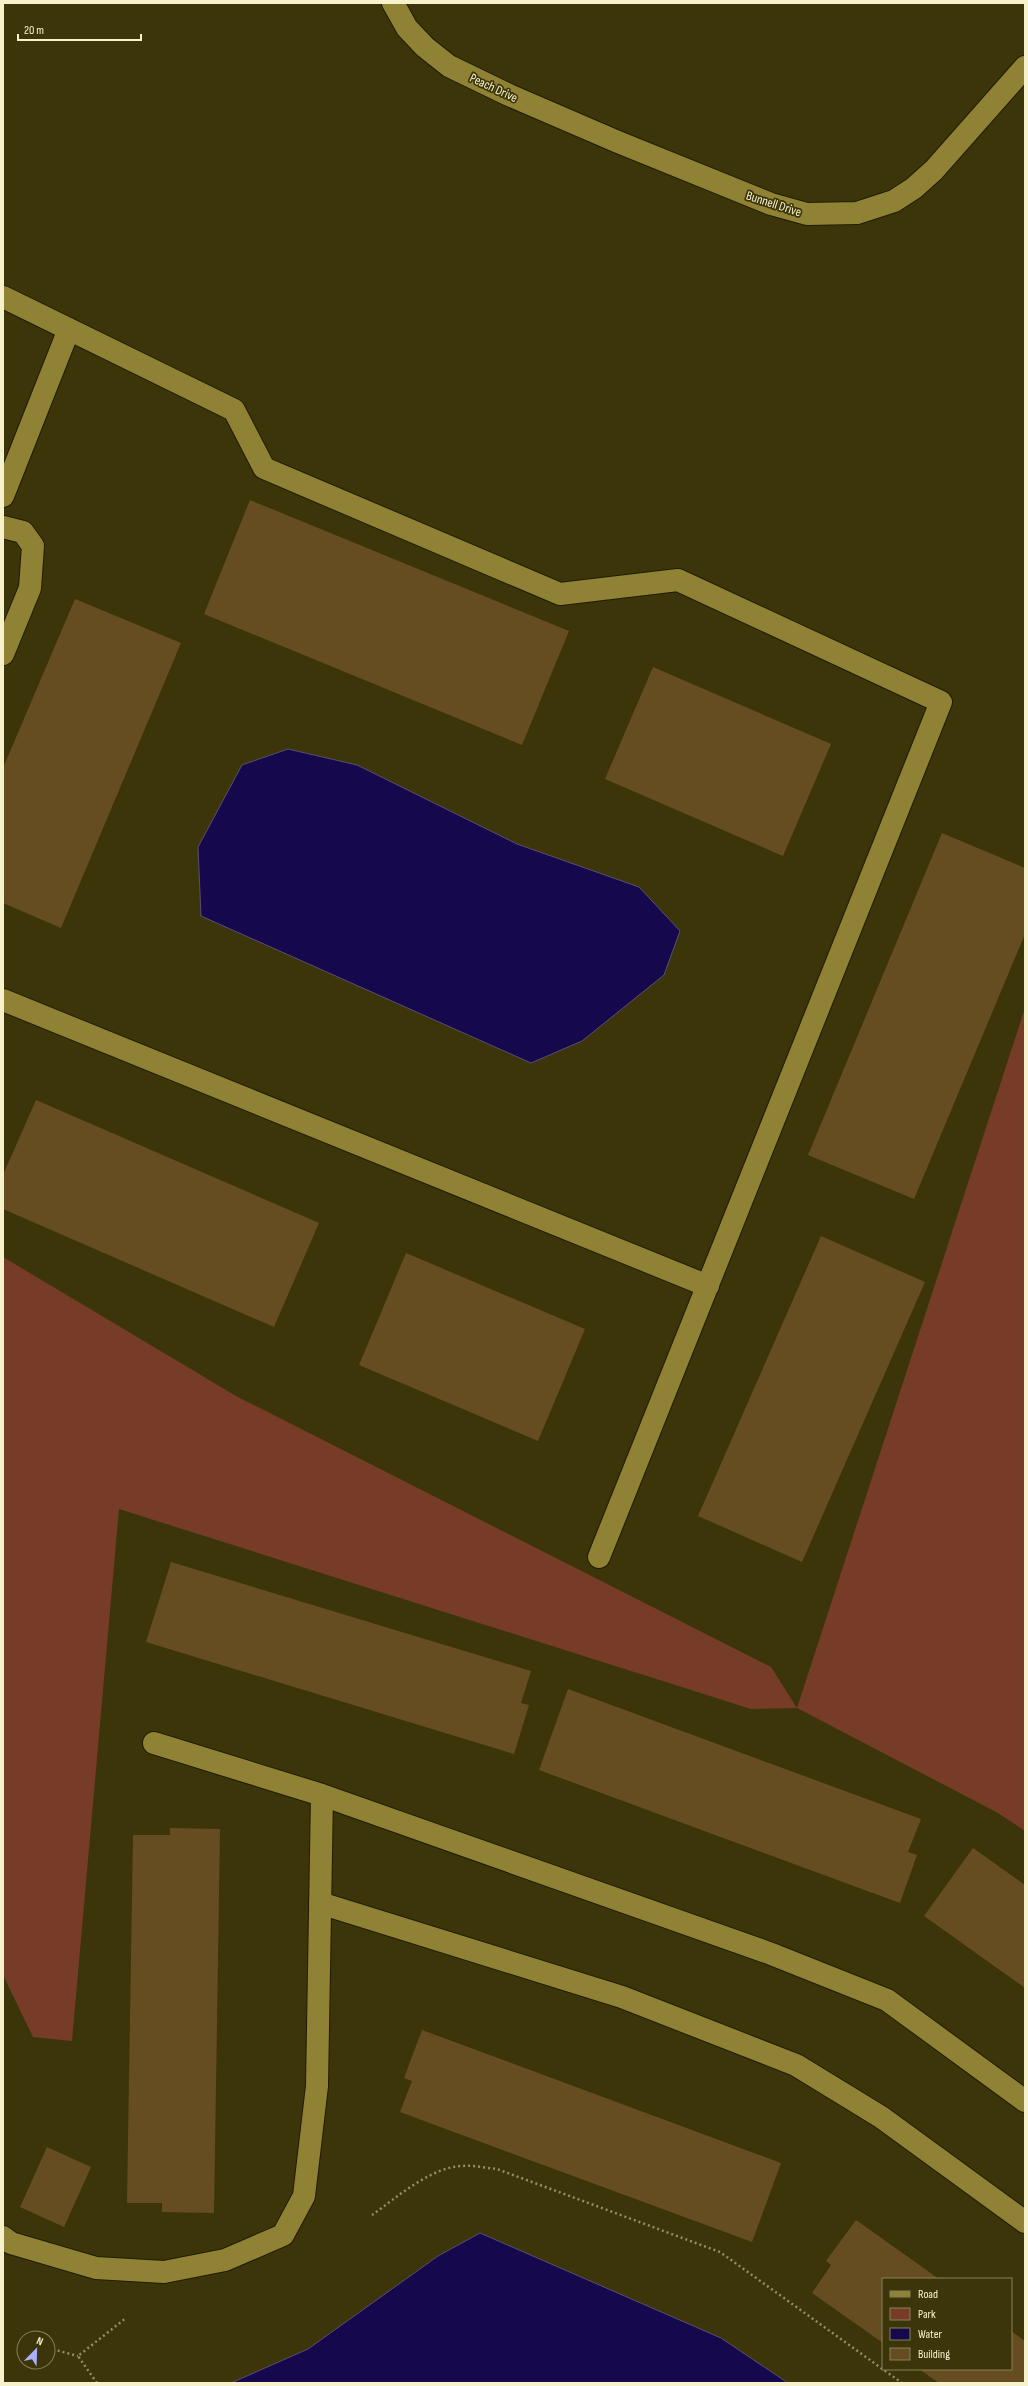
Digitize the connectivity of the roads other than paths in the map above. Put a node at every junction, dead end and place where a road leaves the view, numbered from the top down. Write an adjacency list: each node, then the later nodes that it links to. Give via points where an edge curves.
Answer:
1 (393, 3): 3 (street, Peach Drive, via 408,28 425,47 449,66)
2 (1025, 67): 3 (street, Bunnell Drive, via 934,170 914,188 894,201 857,213 807,214 771,204)
3 (618, 142)
4 (3, 297): 5 (street)
5 (69, 329): 6 (street); 10 (street, via 234,410 264,468 271,471 560,594 678,580 941,702)
6 (3, 496)
7 (3, 527): 8 (street, via 23,532 33,546 30,588)
8 (3, 654)
9 (3, 1000): 10 (street)
10 (708, 1286): 11 (street)
11 (599, 1557)
12 (154, 1743): 13 (street)
13 (322, 1795): 14 (street); 15 (street, via 769,1953 887,2000)
14 (320, 1902): 16 (street, via 622,1997 796,2065 881,2117); 17 (street, via 317,2086 304,2196 283,2235 225,2260 164,2272 96,2268 11,2244)
15 (1025, 2102)
16 (1025, 2222)
17 (3, 2237)

